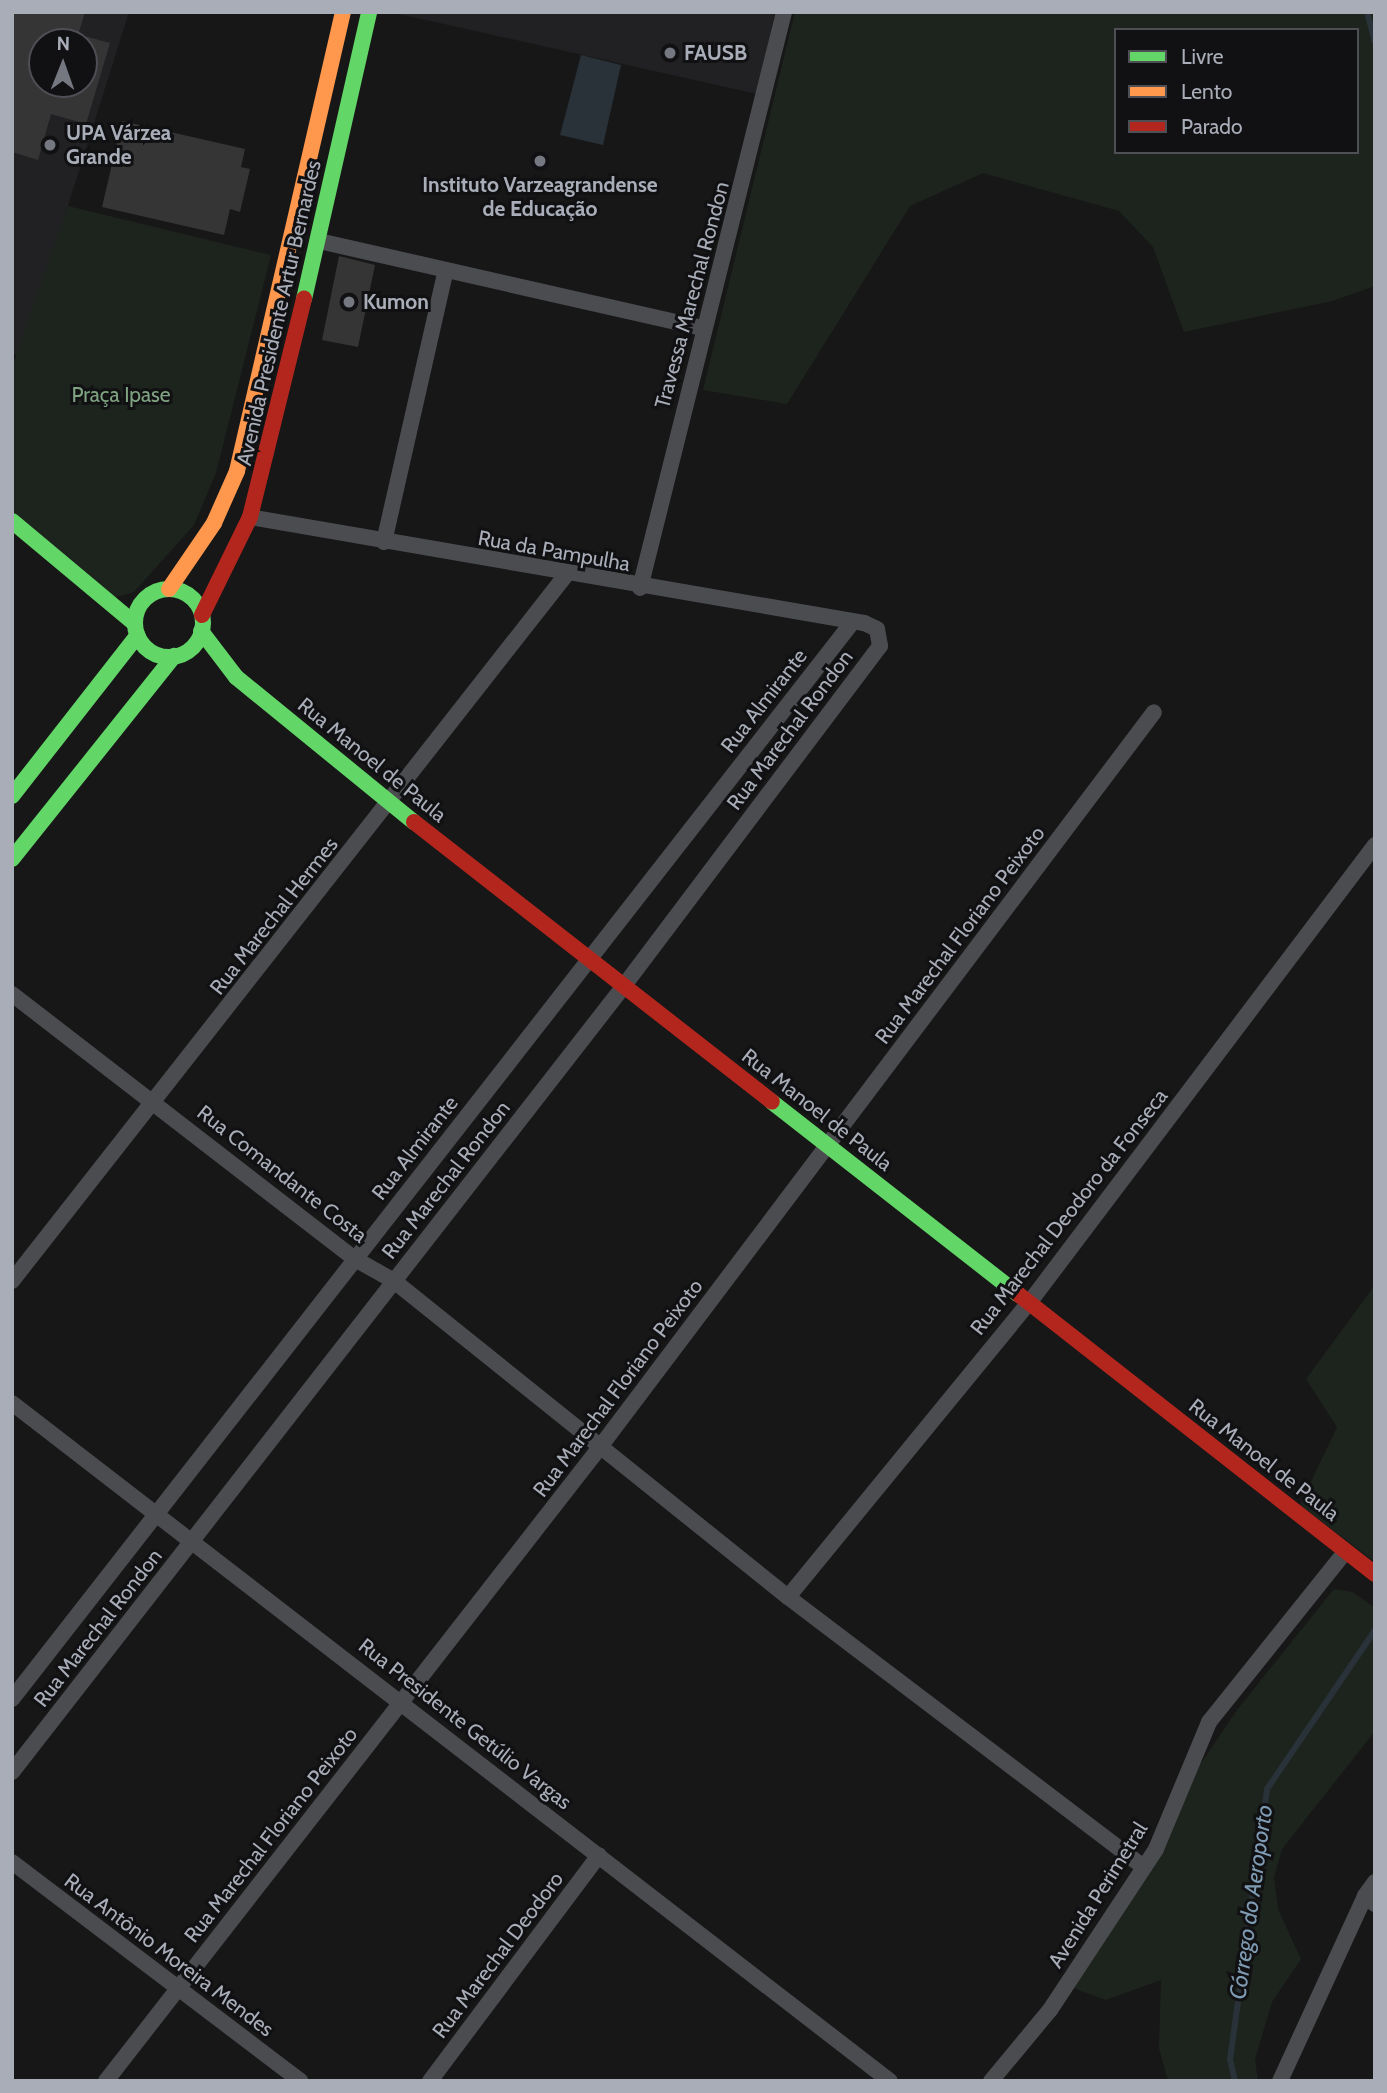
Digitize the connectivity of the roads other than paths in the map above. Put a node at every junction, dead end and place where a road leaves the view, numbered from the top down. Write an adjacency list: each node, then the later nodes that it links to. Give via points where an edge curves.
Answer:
1 (343, 12): 12 (main road, Avenida Presidente Artur Bernardes, via 236,471 214,523)
2 (369, 12): 4 (main road, Avenida Presidente Artur Bernardes)
3 (784, 12): 6 (street, Travessa Marechal Rondon, via 716,297)
4 (319, 241): 5 (street); 7 (main road, Avenida Presidente Artur Bernardes)
5 (446, 270): 6 (street); 9 (street)
6 (702, 328): 11 (street, Travessa Marechal Rondon)
7 (250, 517): 9 (street, Rua da Pampulha); 15 (main road, Avenida Presidente Artur Bernardes)
8 (12, 522): 13 (main road)
9 (384, 542): 10 (street, Rua da Pampulha)
10 (566, 575): 11 (street, Rua da Pampulha); 23 (street, Rua Marechal Hermes)
11 (640, 588): 16 (street, Rua da Pampulha)
12 (169, 589): 14 (main road); 15 (main road, via 190,596)
13 (103, 592): 14 (main road); 17 (main road)
14 (149, 596): 17 (main road)
15 (202, 615): 18 (main road)
16 (851, 624): 26 (street, Rua Almirante); 27 (street, Rua Marechal Rondon, via 877,629 880,646)
17 (136, 630): 19 (main road, via 152,652); 22 (main road)
18 (201, 632): 19 (main road); 20 (main road, Rua Manoel de Paula)
19 (179, 654): 20 (main road, Rua Manoel de Paula); 25 (main road)
20 (236, 677): 23 (main road, Rua Manoel de Paula)
21 (1154, 712): 30 (street, Rua Marechal Floriano Peixoto)
22 (12, 796)
23 (389, 802): 26 (main road, Rua Manoel de Paula); 29 (street, Rua Marechal Hermes)
24 (1375, 845): 34 (street, Rua Marechal Deodoro da Fonseca)
25 (12, 859)
26 (587, 961): 27 (main road, Rua Manoel de Paula); 31 (street, Rua Almirante)
27 (623, 987): 30 (main road, Rua Manoel de Paula); 33 (street, Rua Marechal Rondon)
28 (12, 994): 29 (street, Rua Comandante Costa)
29 (155, 1102): 31 (street, Rua Comandante Costa); 32 (street, Rua Marechal Hermes)
30 (829, 1145): 34 (main road, Rua Manoel de Paula); 36 (street, Rua Marechal Floriano Peixoto)
31 (355, 1259): 33 (street, Rua Comandante Costa); 37 (street, Rua Almirante)
32 (12, 1280)
33 (394, 1281): 36 (street, Rua Comandante Costa); 38 (street, Rua Marechal Rondon)
34 (1029, 1303): 39 (main road, Rua Manoel de Paula); 41 (street, Rua Marechal Deodoro da Fonseca)
35 (12, 1403): 37 (street, Rua Presidente Getúlio Vargas)
36 (600, 1447): 41 (street, Rua Comandante Costa); 43 (street, Rua Marechal Floriano Peixoto)
37 (156, 1515): 38 (street, Rua Presidente Getúlio Vargas); 42 (street, Rua Almirante)
38 (193, 1539): 43 (street, Rua Presidente Getúlio Vargas); 44 (street, Rua Marechal Rondon)
39 (1345, 1552): 40 (main road, Rua Manoel de Paula); 47 (street, Avenida Perimetral, via 1209,1722)
40 (1375, 1574)
41 (788, 1597): 47 (street, Rua Comandante Costa)
42 (12, 1699)
43 (402, 1702): 45 (street, Rua Presidente Getúlio Vargas); 50 (street, Rua Marechal Floriano Peixoto)
44 (12, 1772)
45 (599, 1855): 53 (street, Rua Marechal Deodoro); 54 (street, Rua Presidente Getúlio Vargas)
46 (12, 1862): 50 (street, Rua Antônio Moreira Mendes)
47 (1144, 1867): 55 (street, Avenida Perimetral, via 1050,2010)
48 (1375, 1882): 49 (street)
49 (1370, 1900): 56 (street)
50 (176, 1989): 51 (street, Rua Marechal Floriano Peixoto); 52 (street, Rua Antônio Moreira Mendes)
51 (106, 2081)
52 (300, 2081)
53 (430, 2081)
54 (890, 2081)
55 (991, 2081)
56 (1280, 2081)

